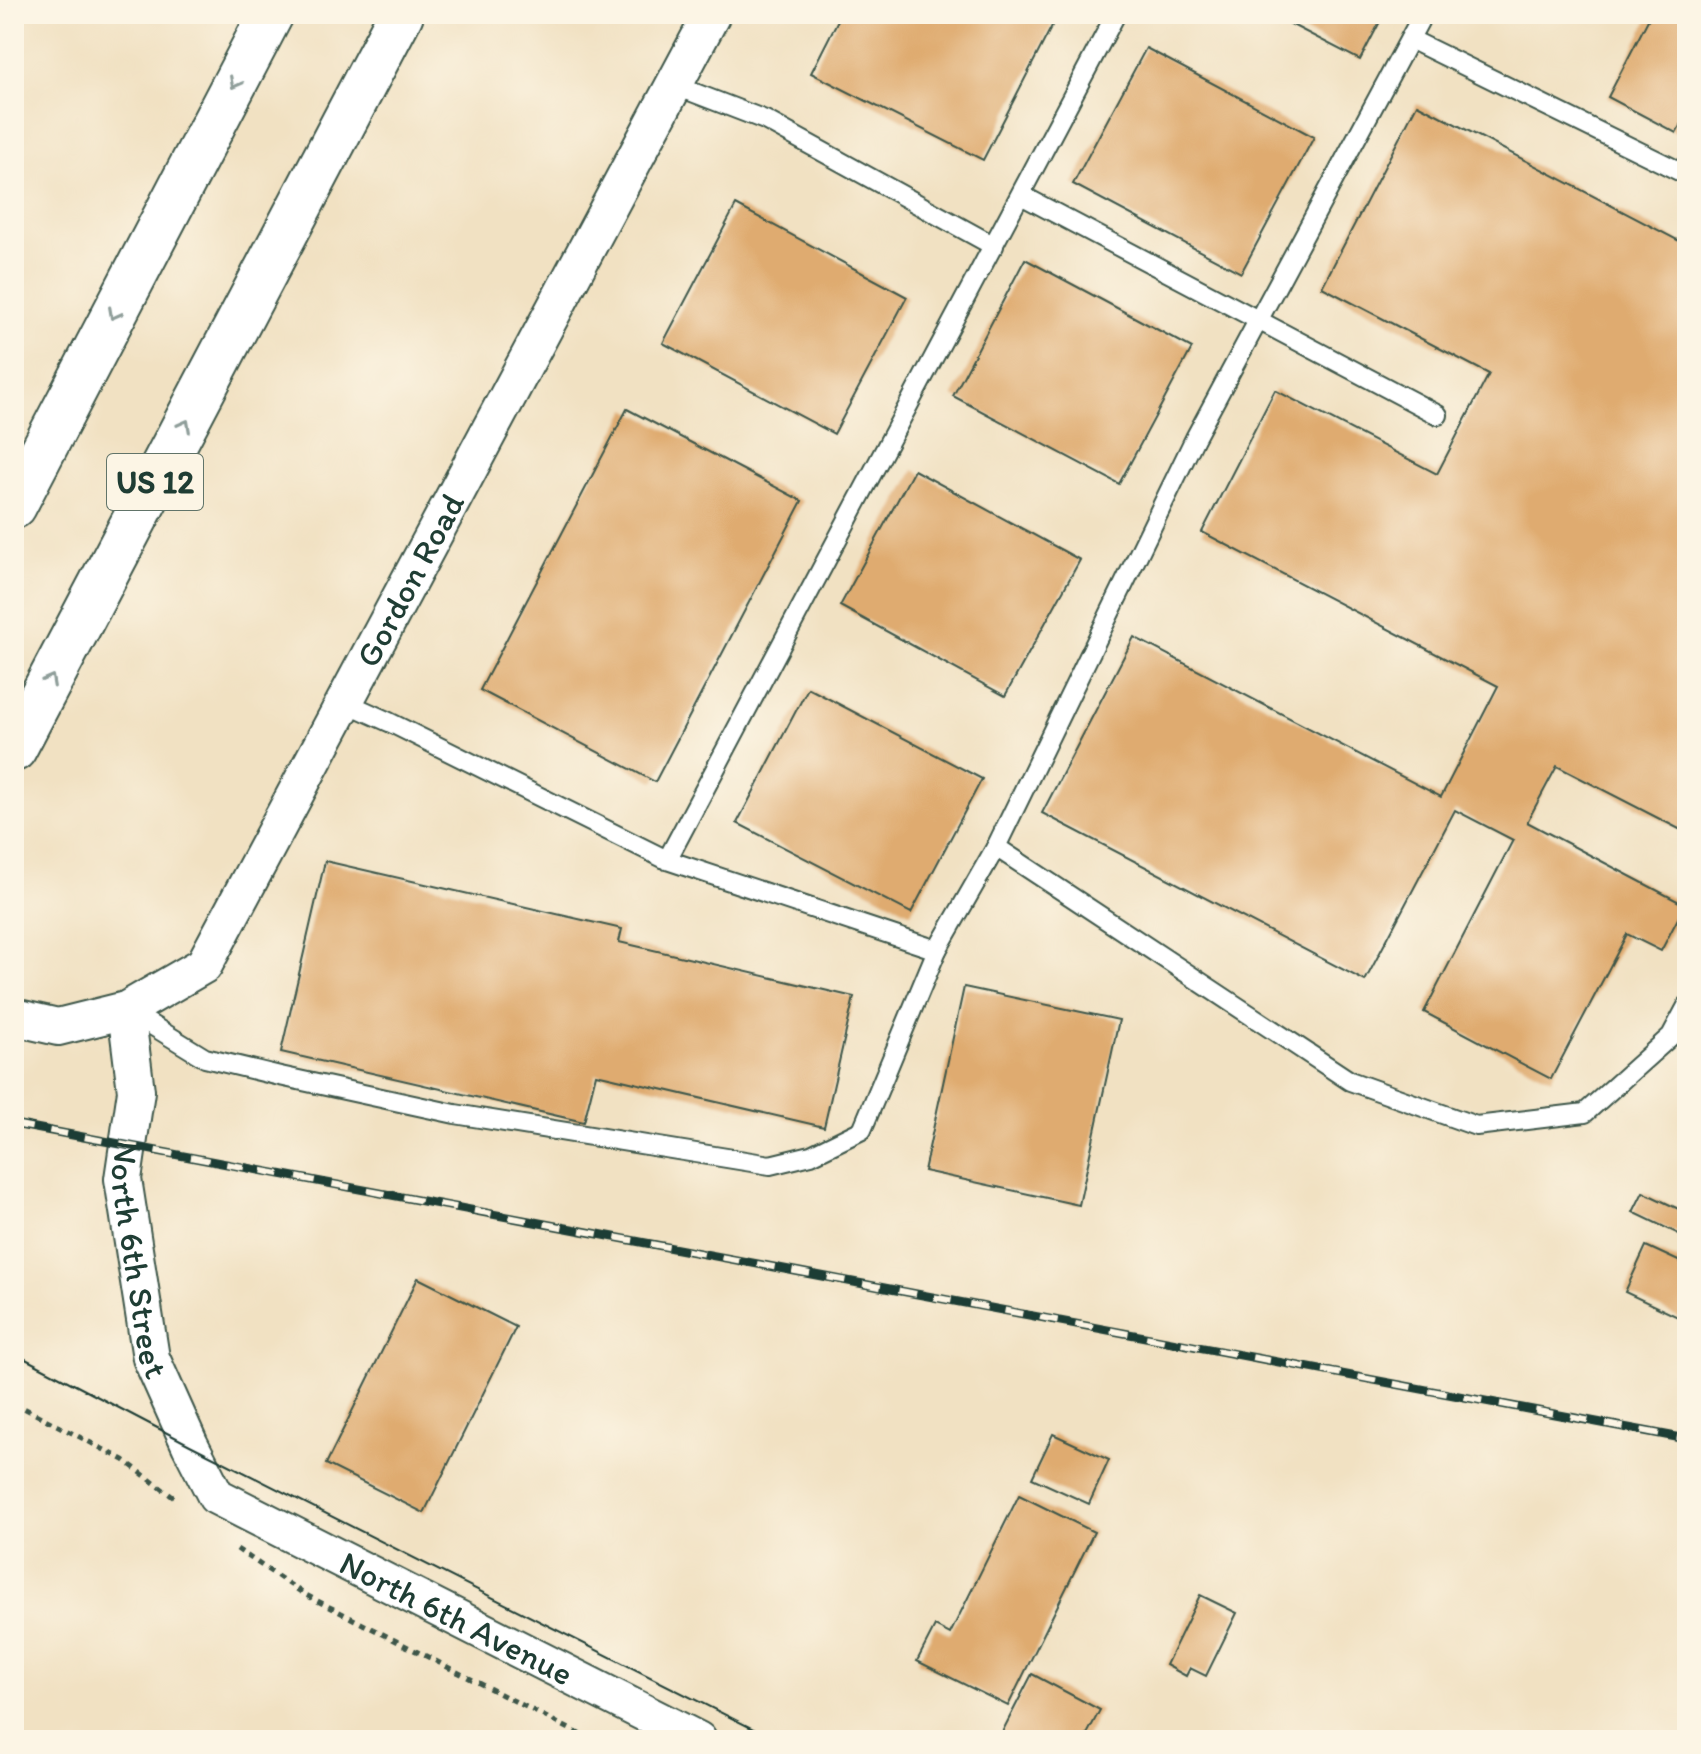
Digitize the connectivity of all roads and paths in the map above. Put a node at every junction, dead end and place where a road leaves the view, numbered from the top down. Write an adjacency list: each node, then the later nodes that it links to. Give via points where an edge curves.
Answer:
1 (271, 14): 15 (highway, one-way to 15)
2 (401, 14): 11 (highway, US 12)
3 (424, 14): 11 (highway)
4 (712, 14): 8 (street, Gordon Road)
5 (1116, 14): 10 (lane)
6 (1423, 14): 7 (lane)
7 (1410, 39): 9 (lane); 13 (lane)
8 (674, 85): 12 (lane, via 765,120); 16 (street, Gordon Road)
9 (1687, 175)
10 (1021, 195): 12 (lane); 13 (lane)
11 (295, 216): 17 (highway, US 12, one-way to 11)
12 (994, 246): 19 (lane)
13 (1258, 320): 14 (lane); 18 (lane)
14 (1438, 415)
15 (14, 506)
16 (345, 702): 19 (lane); 22 (street, Gordon Road, via 204,965)
17 (14, 749)
18 (996, 847): 20 (lane); 21 (lane, via 1350,1081 1476,1126 1585,1113 1671,1036)
19 (667, 860): 20 (lane)
20 (937, 950): 22 (lane, via 862,1130 811,1155 770,1165 455,1114 205,1058)
21 (1687, 1006)
22 (126, 1010): 23 (street, Gordon Road, via 58,1027); 24 (street, North 6th Street, via 136,1091 123,1179 151,1358)
23 (14, 1017)
24 (216, 1496): 25 (street, North 6th Avenue)
25 (698, 1740)

